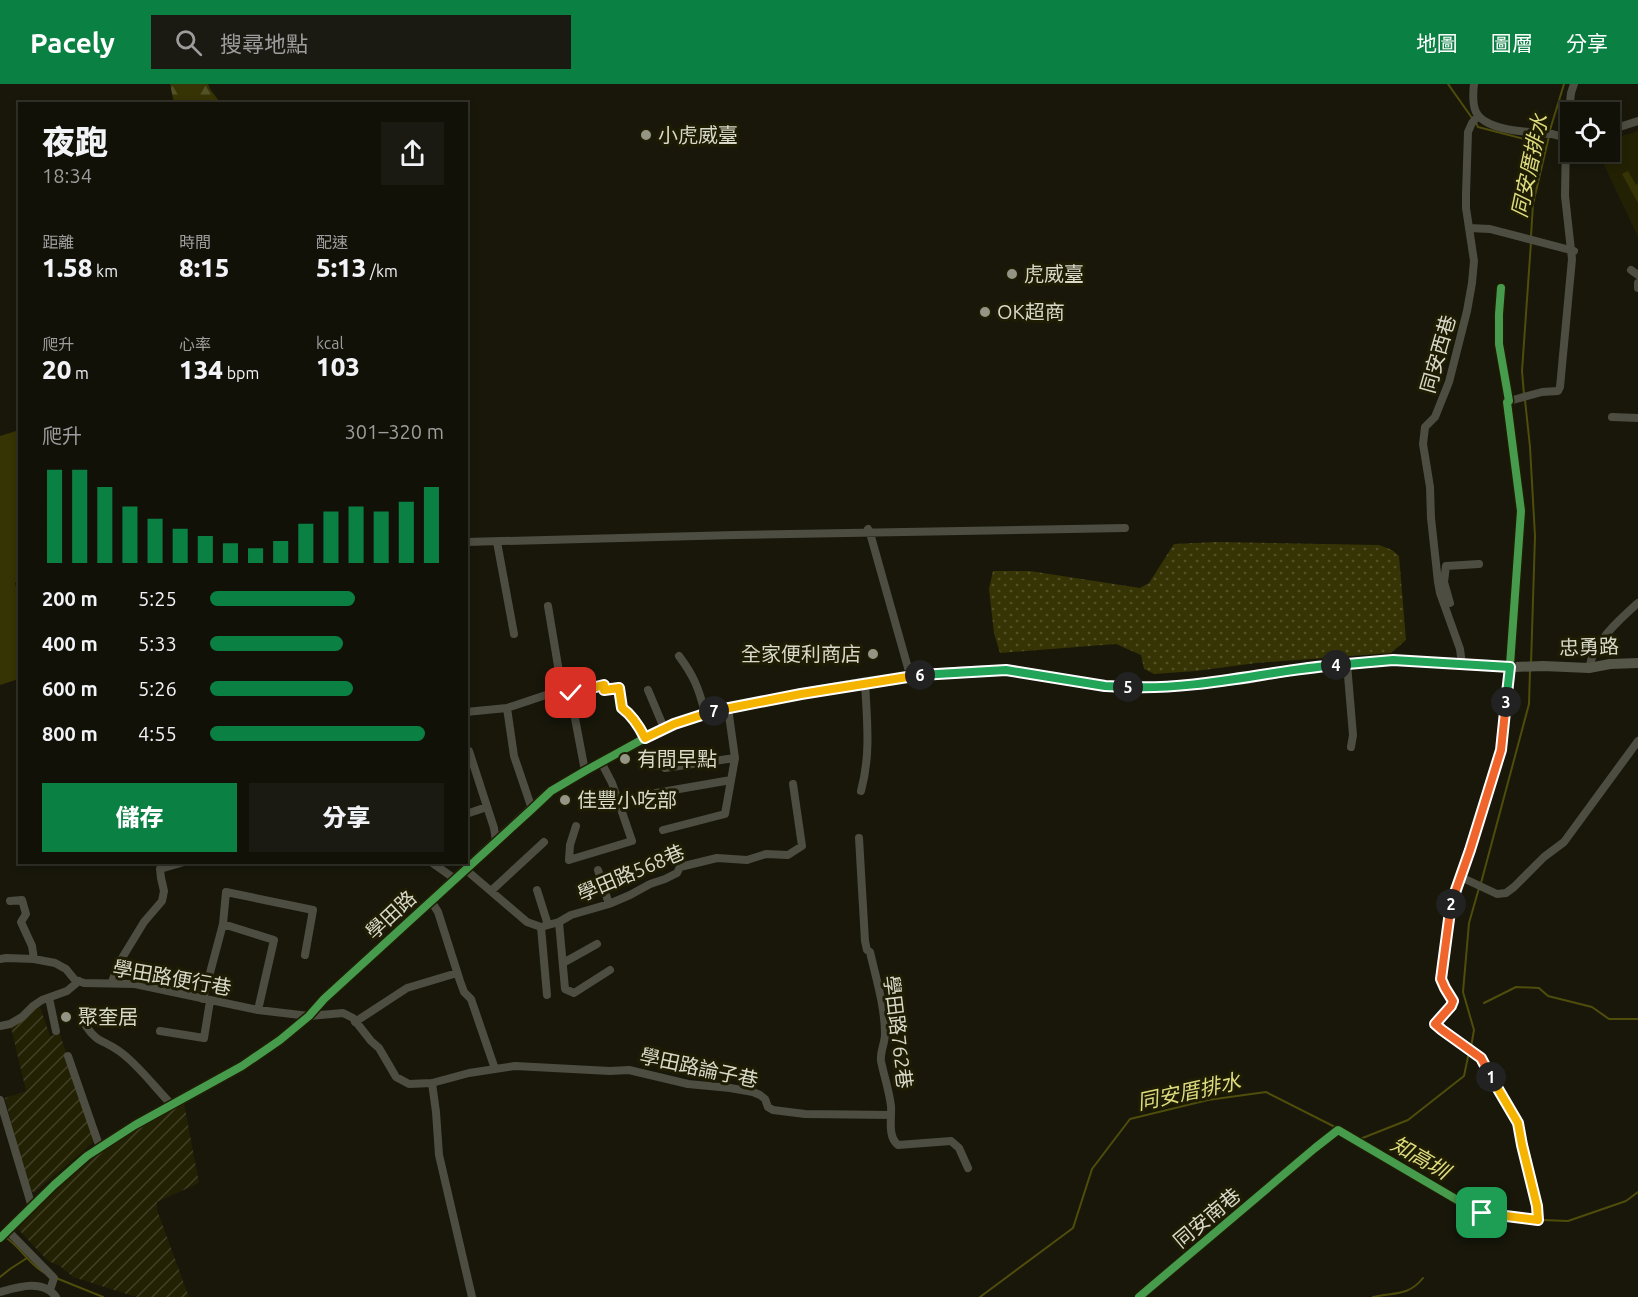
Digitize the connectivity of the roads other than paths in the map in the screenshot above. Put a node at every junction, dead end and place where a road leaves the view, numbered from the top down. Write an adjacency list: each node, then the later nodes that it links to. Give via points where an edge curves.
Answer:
1 (1474, 84): 4 (street, via 1473,103)
2 (1574, 84): 3 (street)
3 (1570, 102)
4 (1479, 116): 7 (street, via 1491,125); 9 (street, 同安西巷, via 1468,132)
5 (1638, 121): 6 (street)
6 (1620, 127)
7 (1560, 136)
8 (1567, 162): 10 (street, via 1565,196)
9 (1469, 228): 10 (street, via 1490,229); 24 (street, 同安西巷, via 1474,261 1464,321 1449,382 1435,417 1425,427 1424,437 1438,582)
10 (1574, 251): 14 (street, via 1560,387 1558,391)
11 (1638, 283): 13 (street)
12 (1501, 288): 14 (street, via 1499,344)
13 (1638, 288)
14 (1511, 400): 30 (street, via 1507,402 1521,511)
15 (1612, 417): 16 (street)
16 (1638, 418)
17 (1125, 528): 18 (street)
18 (869, 530): 20 (street); 32 (street)
19 (468, 542): 20 (street)
20 (497, 542): 25 (street)
21 (1479, 564): 24 (street, via 1446,566 1444,582 1452,608)
22 (1638, 603): 31 (street, via 1601,642)
23 (548, 606): 35 (street, via 560,678 567,676)
24 (1448, 614): 29 (street, 同安西巷)
25 (514, 634)
26 (679, 656): 39 (street, via 695,680)
27 (1638, 663): 31 (main road, 忠勇路)
28 (1347, 664): 29 (main road, via 1393,660); 32 (main road, via 1246,679 1138,687 1105,686 1006,670); 43 (street)
29 (1462, 664): 30 (main road)
30 (1513, 667): 31 (main road, 忠勇路); 107 (street, 同安南巷, via 1501,750 1450,906 1441,979 1453,1001 1435,1024 1481,1058 1516,1117 1538,1220 1482,1213 1338,1130)
31 (1589, 668)
32 (910, 675): 33 (main road, 學田路)
33 (865, 682): 37 (main road, 學田路); 51 (street, via 868,752)
34 (648, 690): 40 (street)
35 (570, 691): 36 (street, via 558,691); 41 (street, via 604,685 604,690 619,688 622,708); 48 (street)
36 (507, 708): 38 (street); 54 (street, via 514,756)
37 (728, 708): 39 (main road, 學田路); 45 (street)
38 (468, 712)
39 (705, 713): 40 (main road, 學田路)
40 (664, 728): 41 (main road, 學田路)
41 (645, 738): 46 (main road, 學田路)
42 (1638, 741): 66 (street, via 1564,842 1506,892 1497,894)
43 (1351, 747)
44 (469, 751): 53 (street)
45 (735, 758): 47 (street); 49 (street)
46 (601, 762): 48 (main road, 學田路); 56 (street, via 632,841 569,860)
47 (665, 768)
48 (585, 771): 54 (main road, 學田路, via 551,791)
49 (732, 780): 52 (street); 57 (street, via 725,814)
50 (793, 784): 71 (street, 學田路568巷, via 802,846 798,849 788,855 766,854 747,860 717,858 680,867 678,873)
51 (861, 791)
52 (656, 793)
53 (487, 807): 55 (street); 59 (street)
54 (531, 809): 59 (main road, 學田路)
55 (468, 813)
56 (576, 826)
57 (663, 830)
58 (859, 838): 99 (street, 學田路762巷, via 865,940 884,1016 881,1054)
59 (496, 841): 63 (main road, 學田路)
60 (544, 842): 68 (street)
61 (176, 864): 83 (street, via 160,868 162,901 144,922)
62 (434, 864): 65 (street)
63 (468, 865): 65 (main road, 學田路); 68 (street)
64 (598, 870): 71 (street)
65 (455, 879): 70 (main road, 學田路)
66 (1465, 879)
67 (537, 890): 74 (street)
68 (491, 891): 74 (street, via 527,922)
69 (10, 901): 78 (street, via 22,900 26,914 21,922)
70 (431, 901): 81 (street); 88 (main road, 學田路)
71 (609, 904): 72 (street, 學田路568巷)
72 (559, 922): 74 (street, 學田路568巷); 79 (street)
73 (223, 924): 76 (street, via 226,892 313,910); 86 (street); 87 (street, via 274,940)
74 (544, 926): 84 (street)
75 (597, 944): 79 (street)
76 (305, 955)
77 (0, 959): 78 (street)
78 (34, 959): 82 (street, via 55,963)
79 (563, 963): 80 (street, via 565,989 574,993)
80 (610, 970)
81 (457, 974): 89 (street, via 407,988); 95 (street, via 471,999)
82 (79, 981): 83 (street, 學田路便行巷); 85 (street)
83 (112, 982): 86 (street, 學田路便行巷)
84 (547, 995)
85 (50, 998): 90 (street, via 10,1024); 92 (street)
86 (207, 1000): 87 (street, 學田路便行巷); 93 (street, via 204,1038)
87 (258, 1010): 88 (street, 學田路便行巷)
88 (309, 1016): 89 (street, via 343,1013); 98 (main road, 學田路, via 242,1066)
89 (355, 1022): 96 (street, 學田路論子巷, via 379,1048 396,1077 409,1084)
90 (0, 1026)
91 (86, 1026): 98 (street, via 93,1037 132,1062)
92 (57, 1031)
93 (160, 1031)
94 (68, 1056): 100 (street)
95 (495, 1069): 96 (street, 學田路論子巷); 99 (street, 學田路論子巷, via 515,1066 629,1070 688,1084 753,1092 773,1110)
96 (432, 1083): 106 (street, via 439,1155)
97 (0, 1100): 102 (street)
98 (172, 1105): 100 (main road, 學田路)
99 (891, 1115): 101 (street, 學田路762巷, via 893,1141 898,1145 951,1141 959,1148)
100 (100, 1148): 102 (main road, 學田路)
101 (968, 1168)
102 (32, 1207): 103 (main road, 學田路)
103 (4, 1235): 105 (street, via 54,1278)
104 (0, 1292): 105 (street, via 26,1285)
105 (53, 1293)
106 (472, 1297)
107 (1138, 1297)

